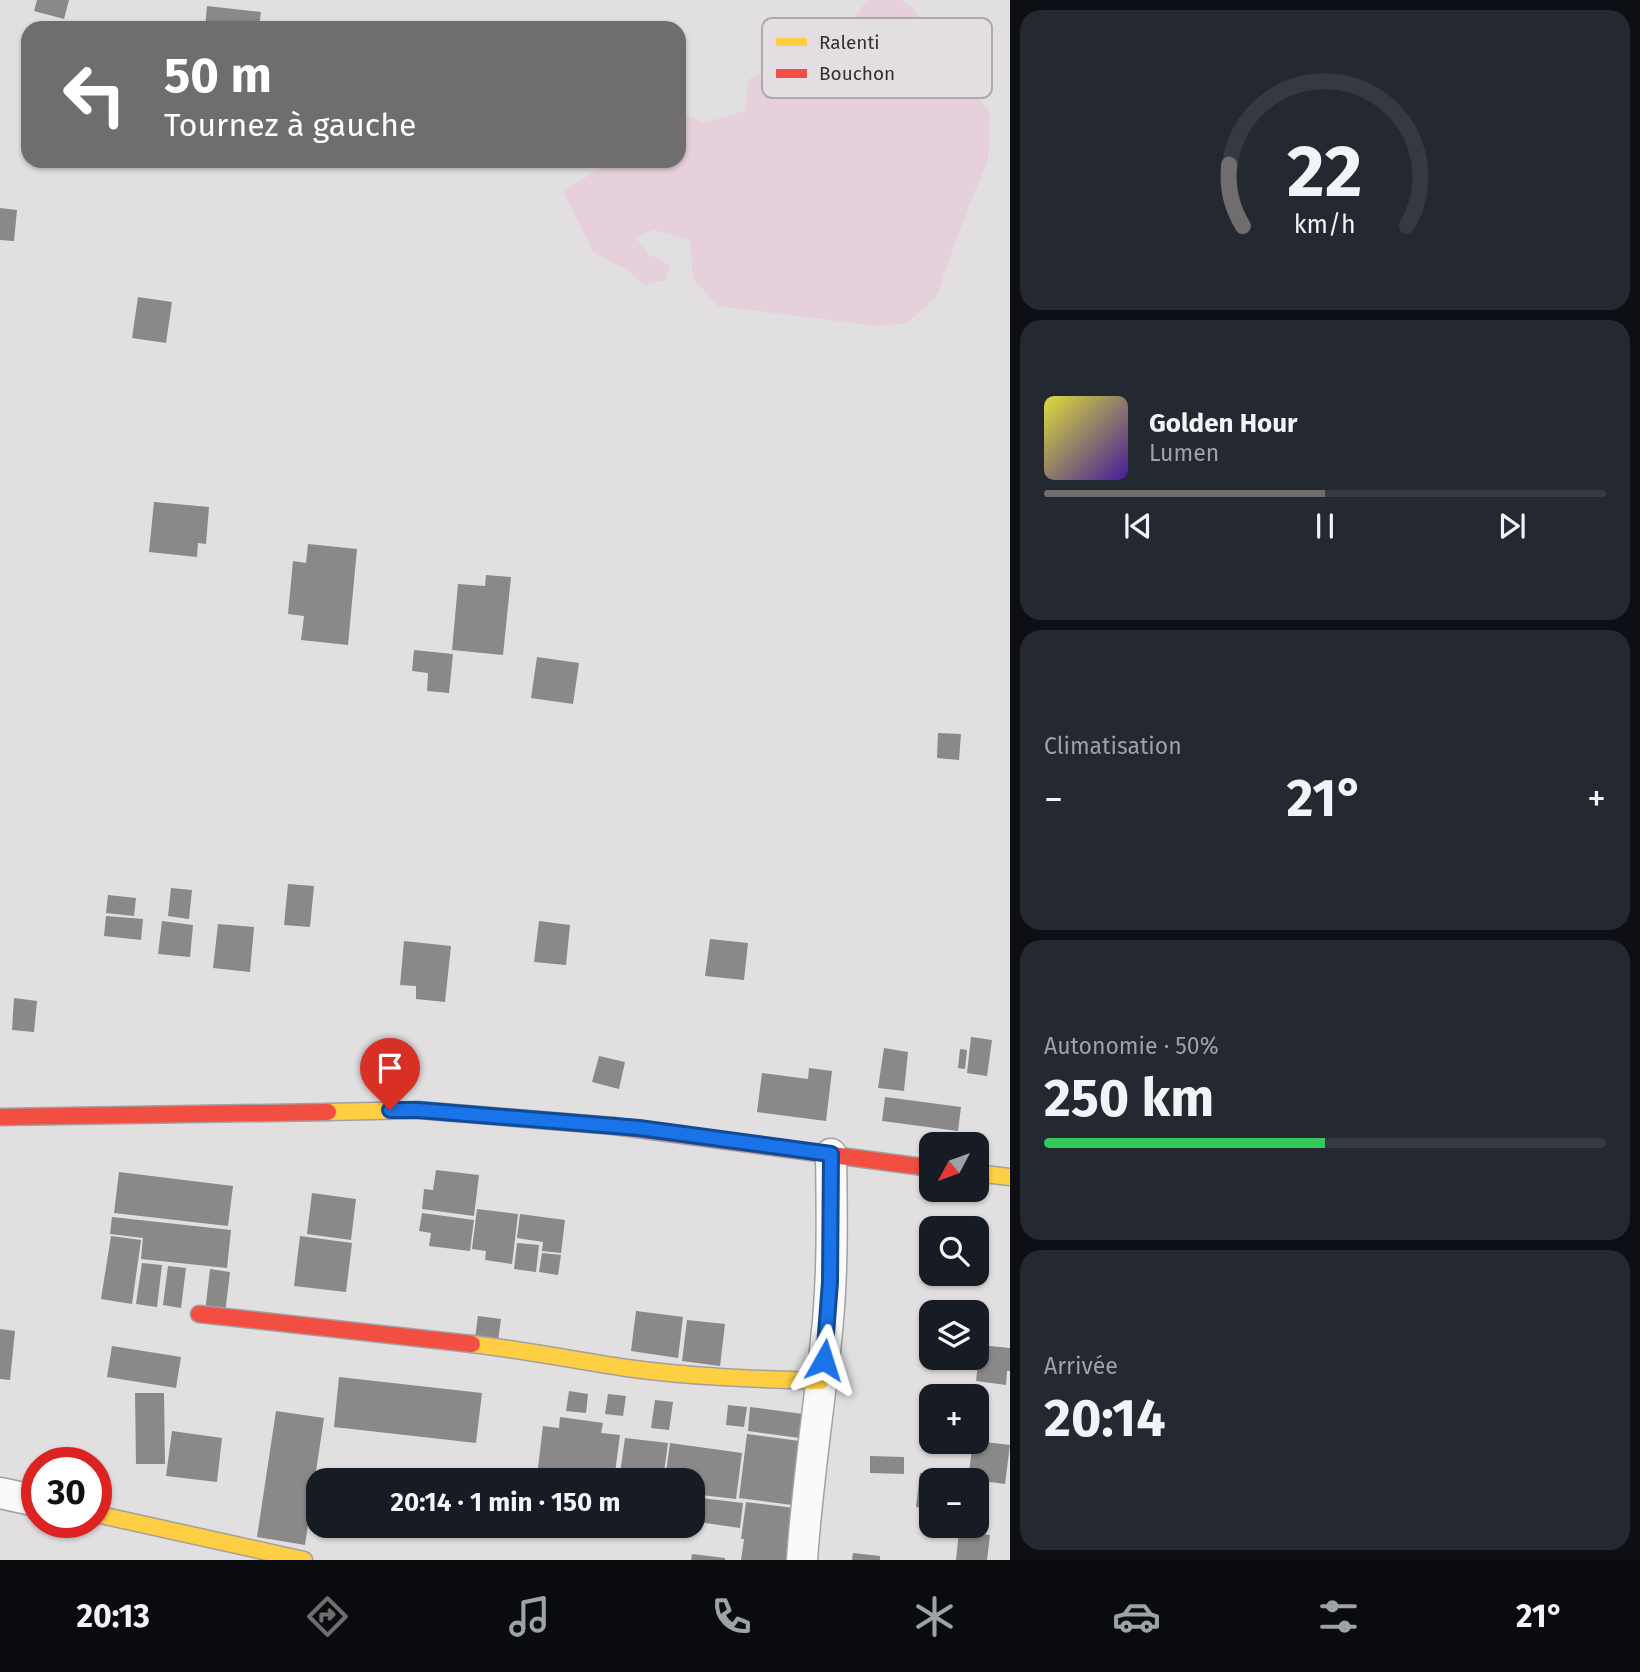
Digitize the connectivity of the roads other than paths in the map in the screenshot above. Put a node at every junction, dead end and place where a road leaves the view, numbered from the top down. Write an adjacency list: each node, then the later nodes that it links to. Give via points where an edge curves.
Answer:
1 (0, 1117): 2 (street, via 418,1110 639,1128)
2 (831, 1154): 3 (street); 7 (street, via 830,1282)
3 (919, 1166)
4 (989, 1175): 5 (street)
5 (1010, 1177)
6 (199, 1314): 7 (street, via 525,1350 629,1368)
7 (821, 1381): 12 (street)
8 (0, 1493): 9 (street)
9 (21, 1498)
10 (112, 1518): 11 (street)
11 (304, 1560)
12 (802, 1560)

